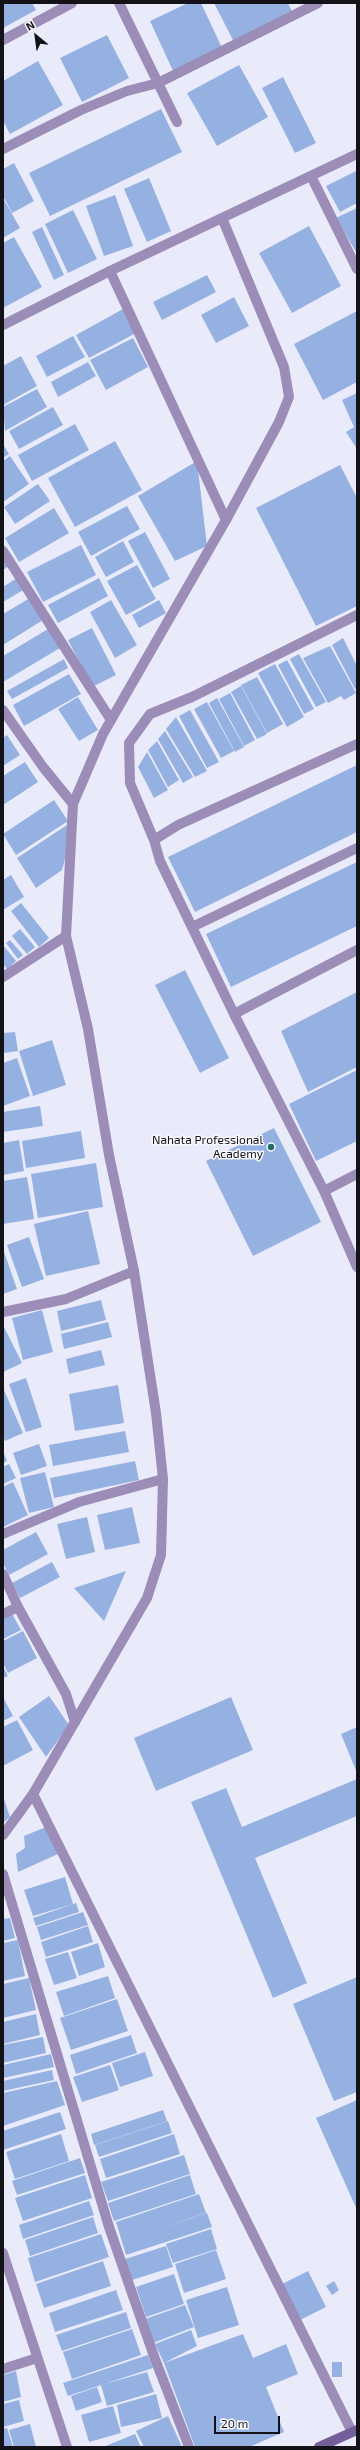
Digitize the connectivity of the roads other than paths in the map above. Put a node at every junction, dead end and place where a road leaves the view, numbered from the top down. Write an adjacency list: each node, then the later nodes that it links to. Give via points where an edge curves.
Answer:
1 (72, 3): 4 (street)
2 (119, 3): 5 (street)
3 (318, 3): 5 (street)
4 (3, 40)
5 (158, 83): 6 (street); 7 (street, via 114,96)
6 (177, 122)
7 (3, 149)
8 (357, 154): 9 (street)
9 (311, 176): 10 (street); 11 (street)
10 (222, 218): 12 (street); 14 (street, via 284,367 289,397 279,422)
11 (357, 268)
12 (110, 271): 13 (street); 14 (street)
13 (3, 325)
14 (226, 520): 18 (street)
15 (3, 551): 18 (street)
16 (357, 616): 21 (street, via 192,697 150,714 129,743 130,782)
17 (3, 710): 20 (street)
18 (111, 720): 20 (street)
19 (357, 744): 21 (street, via 178,825)
20 (73, 804): 24 (street)
21 (154, 840): 23 (street, via 160,861)
22 (357, 848): 23 (street)
23 (192, 927): 27 (street)
24 (66, 936): 26 (street); 31 (street, via 88,1029 109,1155)
25 (357, 950): 27 (street)
26 (3, 977)
27 (234, 1014): 29 (street)
28 (357, 1174): 29 (street)
29 (324, 1191): 30 (street)
30 (357, 1267)
31 (134, 1271): 32 (street, via 66,1299); 33 (street, via 156,1413)
32 (3, 1312)
33 (163, 1479): 34 (street, via 80,1502); 38 (street, via 161,1555 147,1598)
34 (3, 1534)
35 (3, 1574): 36 (street)
36 (18, 1607): 37 (street); 38 (street, via 66,1694)
37 (3, 1614)
38 (75, 1722): 39 (street)
39 (33, 1794): 40 (street); 45 (street)
40 (3, 1835)
41 (3, 1874): 47 (street, via 109,2227 154,2359)
42 (3, 2252): 43 (street)
43 (37, 2358): 44 (street); 46 (street)
44 (3, 2369)
45 (355, 2431): 48 (main road)
46 (67, 2447)
47 (189, 2447)
48 (319, 2447)

